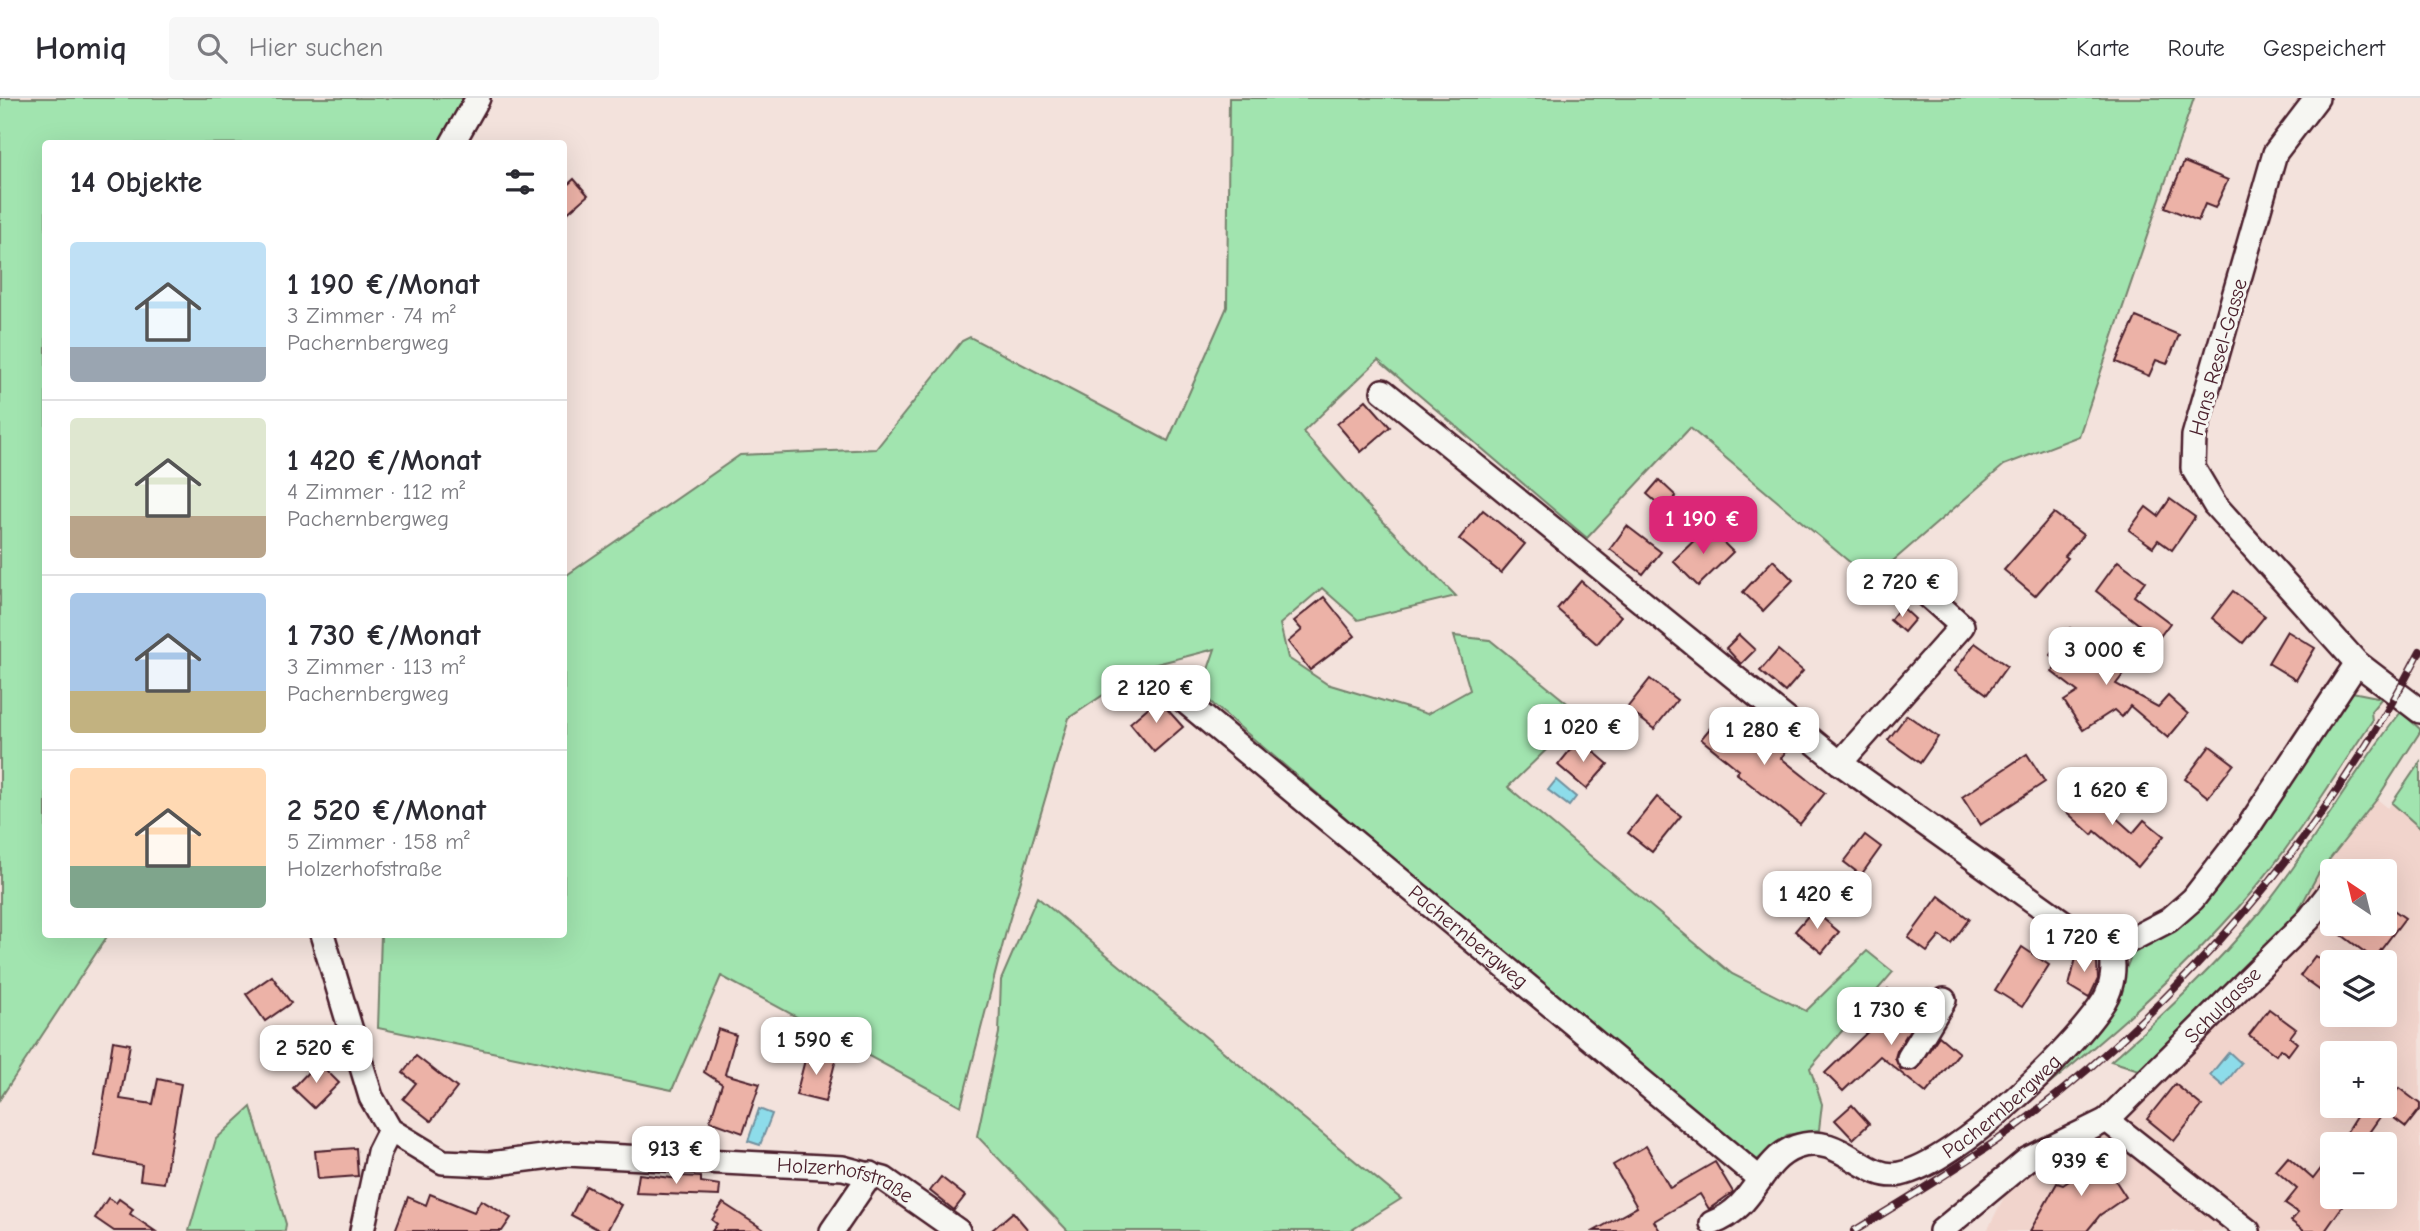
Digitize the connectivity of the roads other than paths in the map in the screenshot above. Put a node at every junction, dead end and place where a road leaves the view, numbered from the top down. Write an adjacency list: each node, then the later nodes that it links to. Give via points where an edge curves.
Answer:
1 (478, 98): 3 (street)
2 (2317, 98): 6 (street, Hans Resel-Gasse, via 2275,153 2194,436 2193,468 2215,505)
3 (454, 140)
4 (1382, 391): 9 (street)
5 (1922, 590): 9 (street, via 1962,626)
6 (2357, 663): 8 (street, Hans Resel-Gasse); 12 (street, via 2247,829 2193,899 2169,920)
7 (1176, 694): 18 (street, Pachernbergweg)
8 (2420, 711)
9 (1840, 763): 12 (street, via 2084,937)
10 (2320, 905): 15 (street, Schulgasse)
11 (323, 938): 16 (street, Holzerhofstraße, via 371,1097)
12 (2111, 950): 18 (street, Pachernbergweg, via 2115,966 2104,1000 2041,1074 1984,1125 1947,1150 1899,1175 1880,1173 1838,1147 1797,1146)
13 (1944, 1000): 14 (street)
14 (1909, 1058)
15 (2107, 1121): 23 (street, Schulgasse, via 2028,1159); 24 (street)
16 (390, 1130): 17 (street, Holzerhofstraße, via 443,1162 490,1164 566,1154 843,1168); 20 (street, via 379,1152)
17 (871, 1174): 21 (street); 22 (street, Holzerhofstraße, via 920,1201)
18 (1760, 1179): 19 (street, Pachernbergweg, via 1742,1207)
19 (1712, 1223)
20 (362, 1231)
21 (832, 1231)
22 (958, 1231)
23 (1941, 1231)
24 (2248, 1231)

